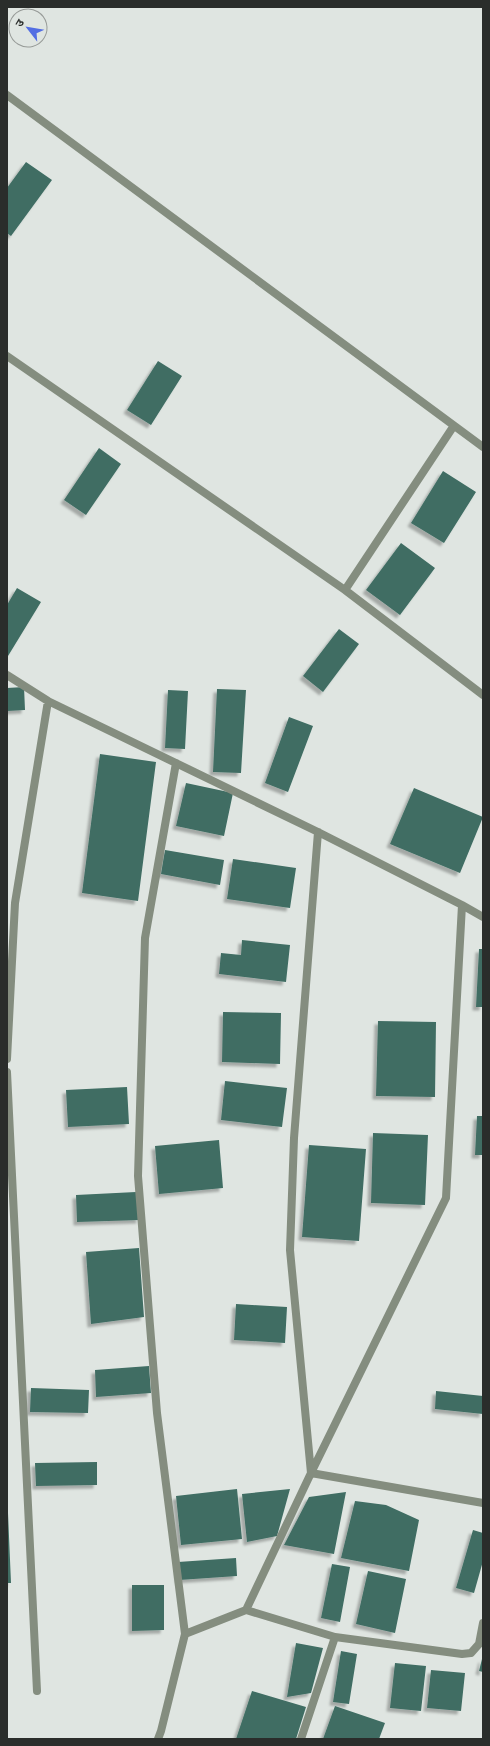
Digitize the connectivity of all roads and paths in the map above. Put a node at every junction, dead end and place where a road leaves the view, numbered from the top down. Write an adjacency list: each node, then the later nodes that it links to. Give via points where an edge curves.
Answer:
1 (7, 95): 3 (street)
2 (7, 356): 5 (street)
3 (454, 427): 4 (street); 5 (street)
4 (483, 447)
5 (345, 590): 7 (street)
6 (7, 675): 8 (street)
7 (483, 696)
8 (48, 701): 9 (street); 13 (street, via 15,903)
9 (176, 763): 10 (street); 19 (street, via 145,938 138,1176 157,1413)
10 (318, 832): 11 (street); 15 (street, via 294,1138 290,1250)
11 (462, 905): 12 (street); 15 (street, via 446,1198)
12 (483, 917)
13 (7, 1059)
14 (7, 1072): 21 (street)
15 (311, 1474): 16 (street); 17 (street)
16 (483, 1503)
17 (246, 1610): 19 (street); 20 (street)
18 (483, 1623): 20 (street, via 479,1644 472,1653 462,1654)
19 (185, 1634): 22 (street)
20 (335, 1637): 23 (street)
21 (38, 1691)
22 (158, 1739)
23 (301, 1739)

